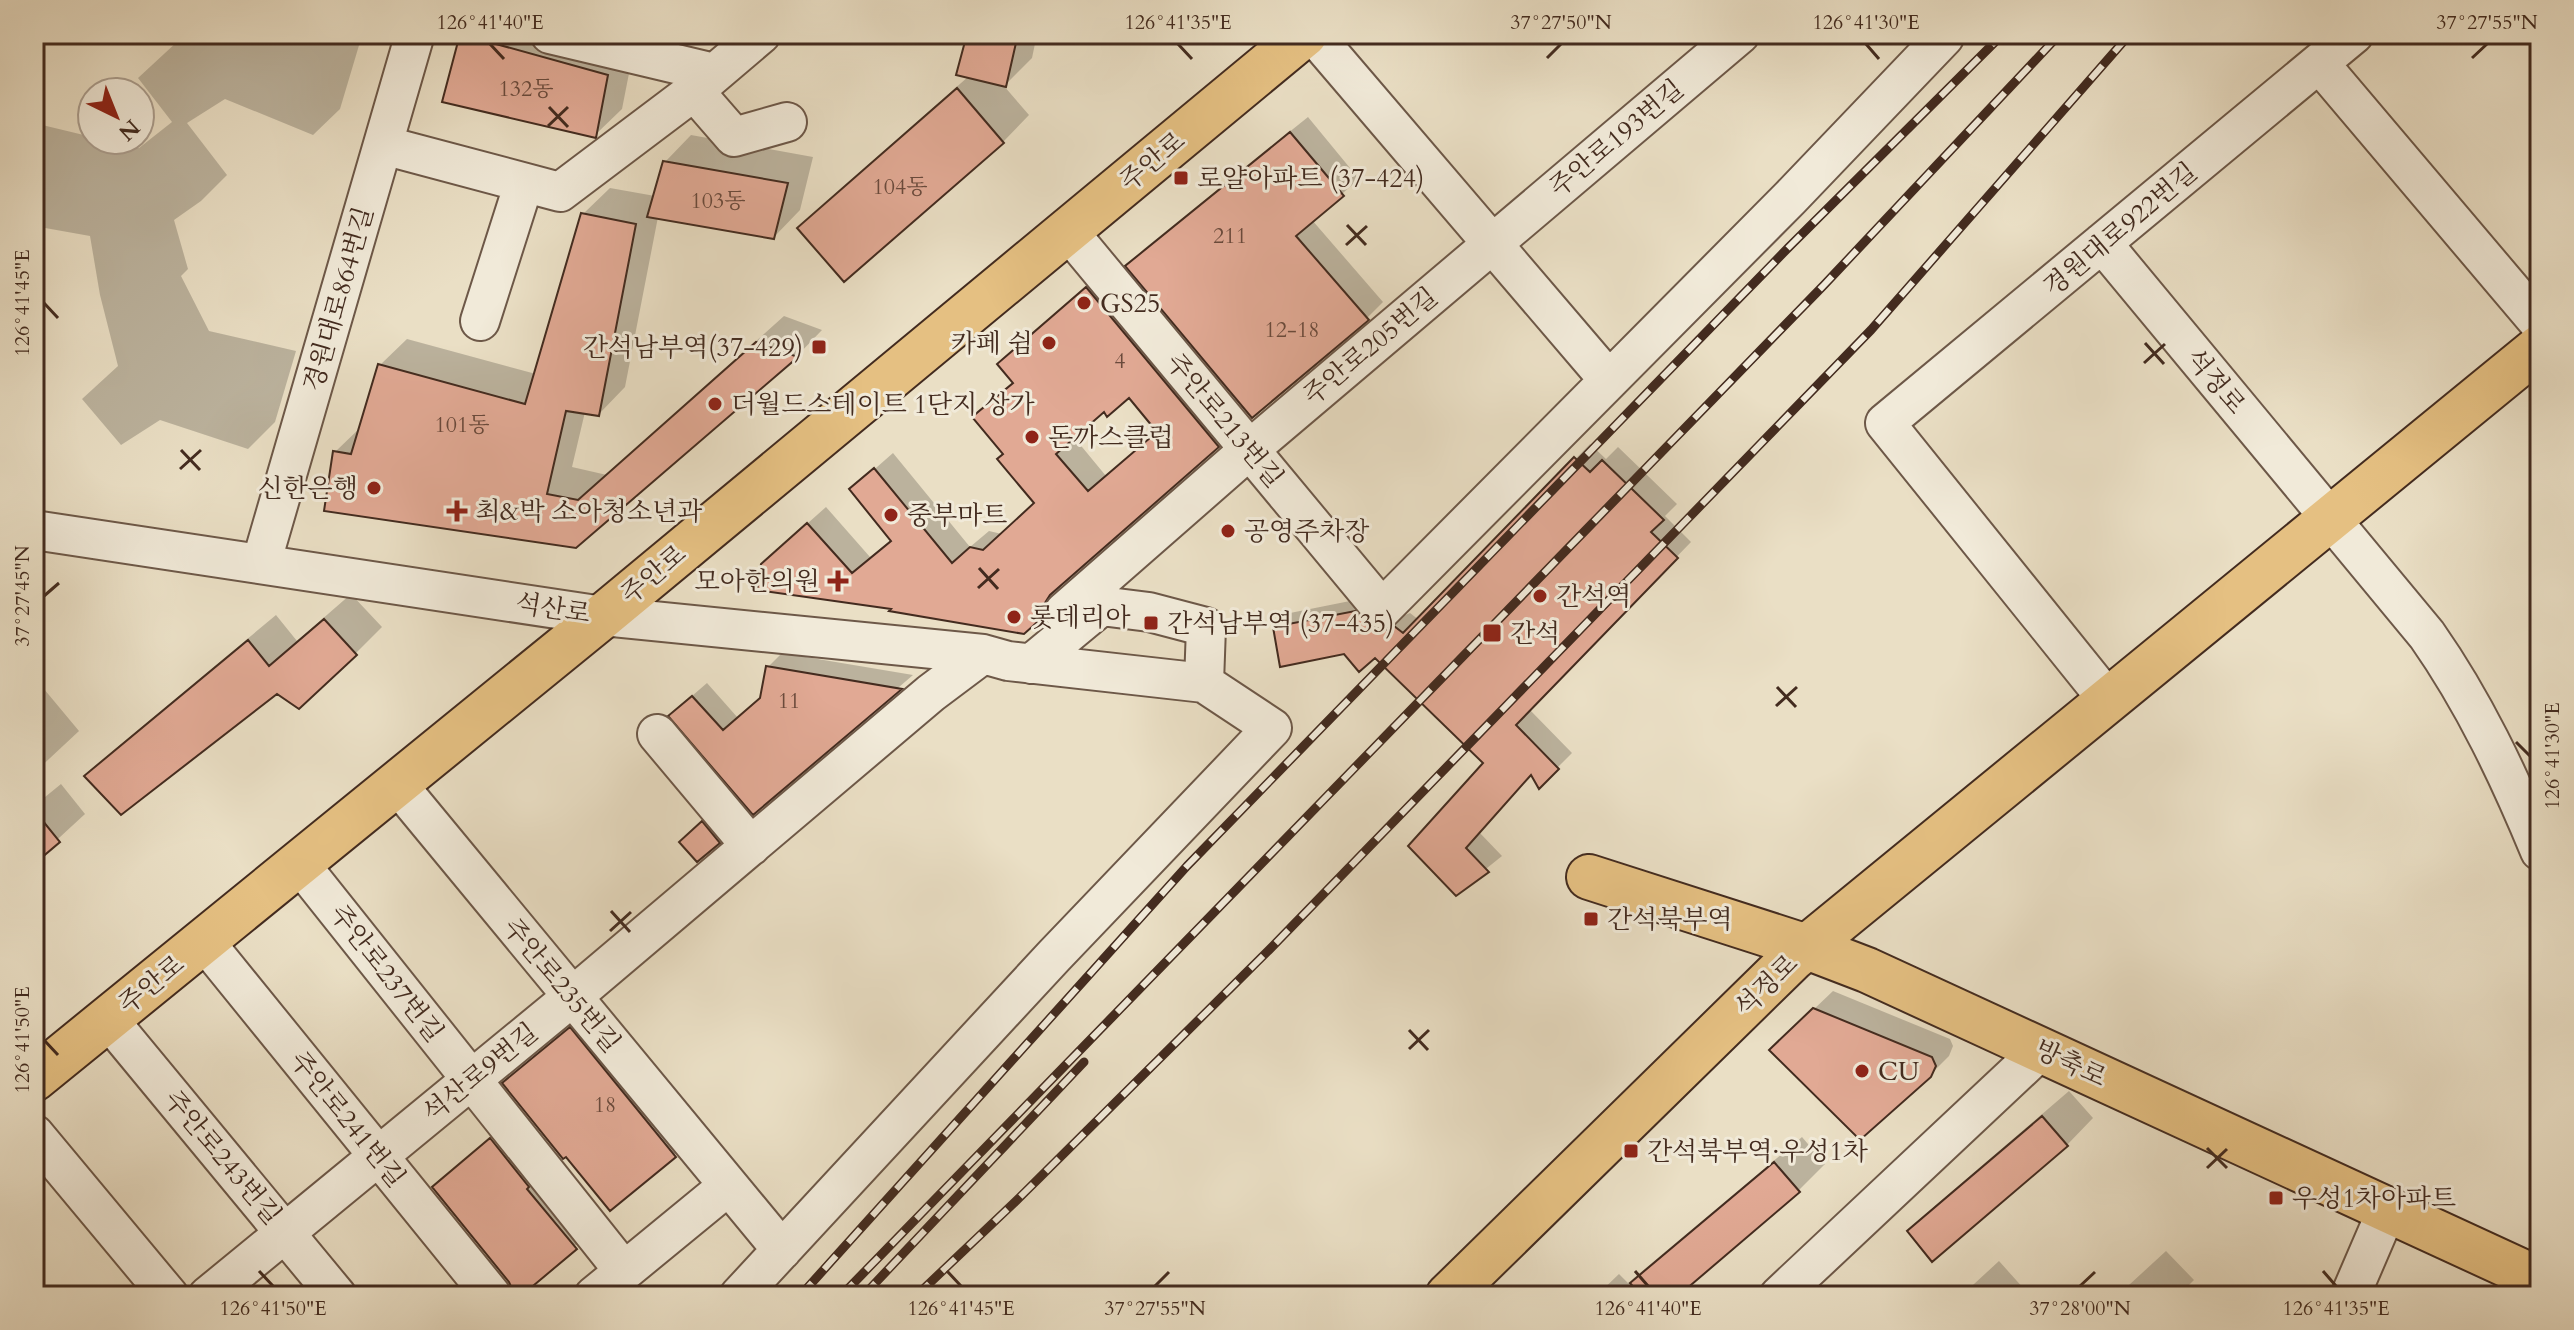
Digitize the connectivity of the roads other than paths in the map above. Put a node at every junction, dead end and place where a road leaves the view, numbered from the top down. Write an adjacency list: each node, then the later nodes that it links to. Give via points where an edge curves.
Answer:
1 (415, 34): 11 (street, 경원대로864번길)
2 (761, 34): 9 (street)
3 (1740, 34): 14 (street, 주안로193번길)
4 (2354, 34): 8 (street, 경원대로922번길)
5 (557, 35): 9 (street)
6 (1306, 35): 13 (main road, 주안로); 14 (street)
7 (1943, 36): 19 (street)
8 (2319, 63): 15 (street, 경원대로922번길); 17 (street)
9 (704, 82): 10 (street, via 734,137); 12 (street, via 560,192)
10 (787, 122)
11 (383, 145): 12 (street); 23 (street, 경원대로864번길)
12 (524, 183): 16 (street)
13 (1068, 231): 20 (street, 주안로213번길); 24 (main road, 주안로)
14 (1491, 243): 19 (street); 20 (street, 주안로205번길)
15 (2102, 243): 21 (street, 석정로); 27 (street, 경원대로922번길, via 1885,423)
16 (480, 321)
17 (2540, 324)
18 (2540, 347): 21 (main road, 석정로)
19 (1608, 379): 20 (street, 주안로213번길, via 1382,609)
20 (1249, 450): 25 (street, 주안로205번길)
21 (2330, 518): 27 (main road, 석정로); 31 (street, via 2446,662 2511,779)
22 (34, 530): 23 (street, 석산로)
23 (261, 564): 24 (street, 석산로)
24 (603, 616): 25 (street, 석산로); 29 (main road, 주안로)
25 (1007, 660): 26 (street, 석산로); 26 (street, via 1078,625 1101,606 1113,607 1206,627 1206,642); 30 (street, 석산로9번길, via 931,693)
26 (1187, 681): 46 (street, via 1272,728)
27 (2108, 700): 35 (main road, 석정로)
28 (657, 734): 30 (street)
29 (397, 784): 32 (main road, 주안로); 36 (street, 주안로235번길)
30 (751, 846): 36 (street, 석산로9번길)
31 (2540, 851)
32 (299, 863): 34 (main road, 주안로); 40 (street, 주안로237번길)
33 (1589, 877): 35 (main road, 방축로)
34 (204, 941): 37 (main road, 주안로); 42 (street, 주안로241번길)
35 (1807, 947): 38 (main road, 방축로); 55 (main road, 석정로)
36 (572, 997): 40 (street, 석산로9번길); 43 (street, 주안로235번길)
37 (108, 1019): 39 (main road, 주안로); 45 (street, 주안로243번길)
38 (2042, 1049): 44 (main road, 방축로); 56 (street)
39 (34, 1079)
40 (471, 1080): 42 (street, 석산로9번길); 47 (street, 주안로237번길)
41 (34, 1134): 49 (street)
42 (378, 1156): 45 (street, 석산로9번길); 52 (street, 주안로241번길)
43 (728, 1186): 46 (street, 주안로235번길); 47 (street)
44 (2387, 1210): 48 (main road, 방축로); 57 (street)
45 (285, 1233): 50 (street, 석산로9번길); 51 (street, 주안로243번길)
46 (782, 1250): 54 (street)
47 (624, 1271): 53 (street)
48 (2540, 1280)
49 (169, 1296)
50 (208, 1296)
51 (337, 1296)
52 (492, 1296)
53 (594, 1296)
54 (739, 1296)
55 (1448, 1296)
56 (1779, 1296)
57 (2350, 1296)

